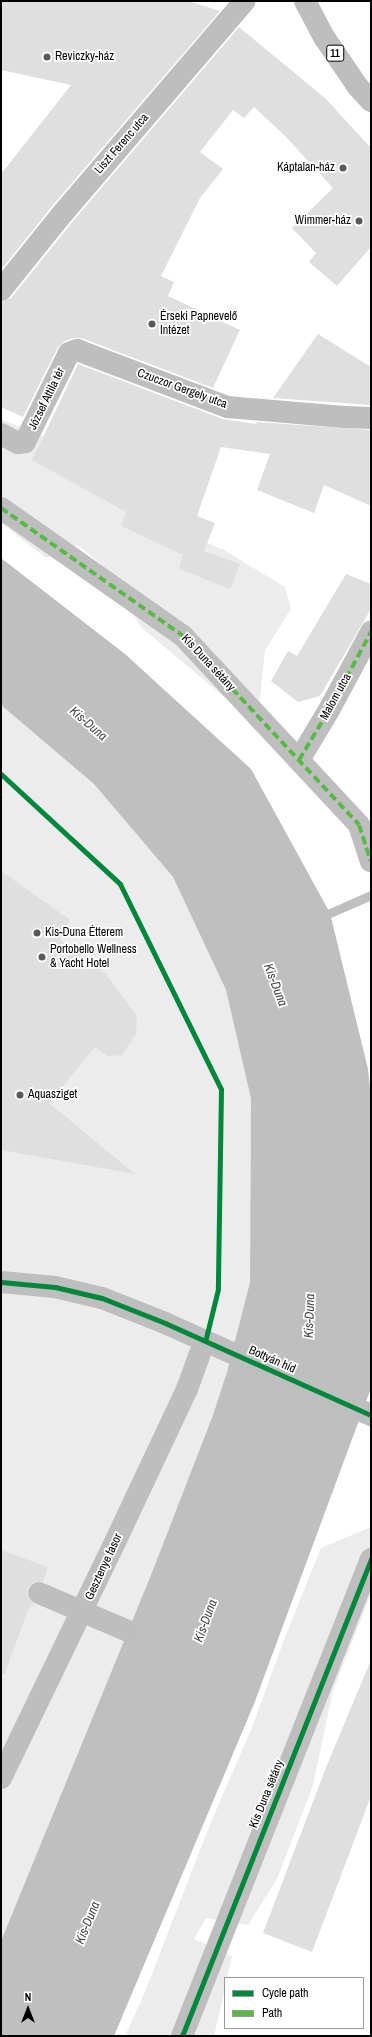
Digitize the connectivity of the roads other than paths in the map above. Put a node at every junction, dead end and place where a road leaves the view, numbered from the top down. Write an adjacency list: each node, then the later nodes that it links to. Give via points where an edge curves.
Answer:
1 (245, 1): 4 (street, Liszt Ferenc utca, via 63,213)
2 (310, 3): 3 (street, 11, via 324,37)
3 (371, 101)
4 (1, 290)
5 (69, 353): 6 (street, Czuczor Gergely utca, via 77,350 227,407 344,418); 7 (street, József Attila tér, via 25,442 18,443)
6 (371, 418)
7 (1, 434)
8 (1, 508): 10 (street, Kis Duna sétány, via 183,636)
9 (371, 632): 10 (street, Malom utca)
10 (299, 760): 11 (street, Kis Duna sétány, via 359,825)
11 (371, 861)
12 (1, 1282): 14 (street, Bottyán híd, via 55,1287 102,1298 165,1322)
13 (200, 1354): 17 (street, Gesztenye fasor, via 187,1389)
14 (371, 1416)
15 (371, 1559): 20 (street, Kis Duna sétány)
16 (39, 1594): 17 (street)
17 (82, 1612): 18 (street); 19 (street, Gesztenye fasor)
18 (128, 1631)
19 (1, 1778)
20 (182, 2036)

